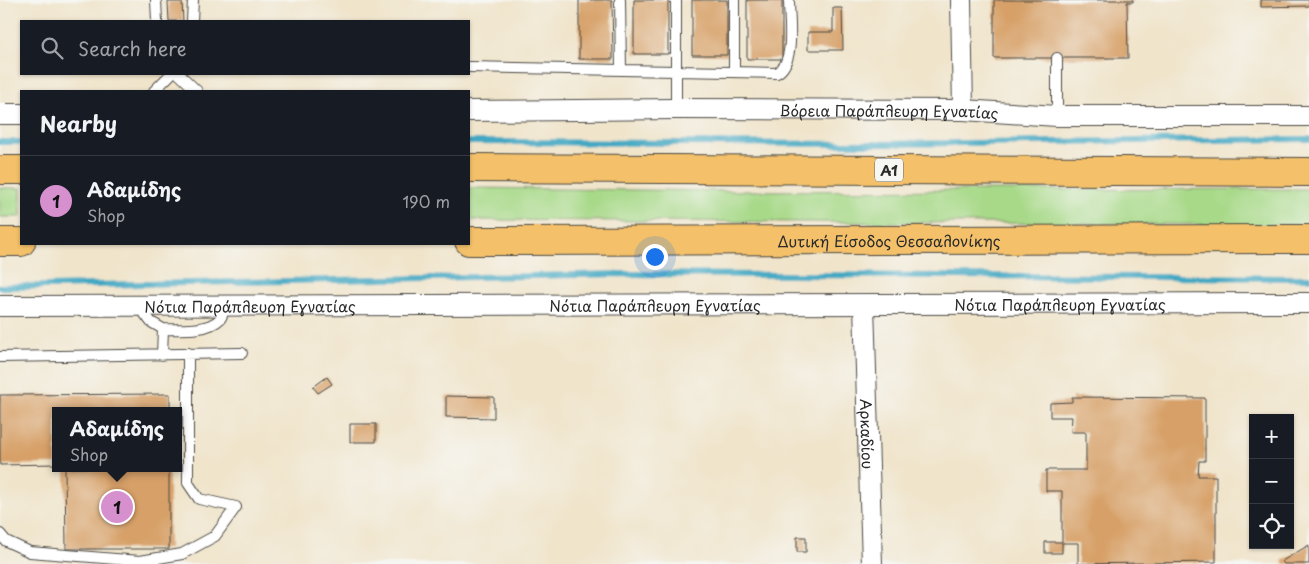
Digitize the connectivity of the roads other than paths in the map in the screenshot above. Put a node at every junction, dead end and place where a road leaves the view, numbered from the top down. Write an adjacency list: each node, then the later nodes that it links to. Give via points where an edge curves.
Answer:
1 (156, 0): 8 (lane)
2 (193, 0): 9 (lane)
3 (620, 0): 12 (lane)
4 (676, 0): 13 (lane)
5 (734, 0): 14 (lane)
6 (789, 0): 14 (lane, via 789,58 785,68 777,73)
7 (961, 0): 20 (street)
8 (157, 20)
9 (192, 20)
10 (1057, 58): 24 (lane)
11 (470, 67): 12 (lane)
12 (621, 70): 13 (lane)
13 (676, 70): 14 (lane); 19 (lane)
14 (734, 72)
15 (170, 75): 17 (lane)
16 (180, 75): 18 (lane)
17 (155, 90)
18 (196, 90)
19 (676, 109): 20 (street, Βόρεια Παράπλευρη Εγνατίας); 21 (street, Βόρεια Παράπλευρη Εγνατίας)
20 (963, 110): 24 (street, Βόρεια Παράπλευρη Εγνατίας)
21 (470, 111)
22 (0, 114): 23 (street)
23 (20, 114)
24 (1057, 116): 25 (street, Βόρεια Παράπλευρη Εγνατίας)
25 (1309, 116)
26 (470, 168): 29 (highway, Α1)
27 (0, 170): 28 (highway)
28 (20, 170)
29 (1309, 172)
30 (1309, 239): 31 (highway, Δυτική Είσοδος Θεσσαλονίκης)
31 (470, 241)
32 (0, 242): 33 (highway)
33 (20, 242)
34 (1309, 303): 37 (street, Νότια Παράπλευρη Εγνατίας)
35 (137, 304): 36 (street, Νότια Παράπλευρη Εγνατίας); 38 (street, Νότια Παράπλευρη Εγνατίας); 39 (lane, via 151,322)
36 (225, 304): 37 (street, Νότια Παράπλευρη Εγνατίας); 39 (lane, via 221,318 211,325)
37 (864, 305): 45 (street, Αρκαδίου)
38 (0, 306)
39 (163, 329): 43 (lane)
40 (188, 353): 41 (lane); 43 (lane); 44 (lane, via 188,483 199,499 236,507 216,536 182,554 140,560 30,552 6,541)
41 (242, 353)
42 (1, 355): 43 (lane)
43 (162, 355)
44 (0, 534)
45 (872, 564)

